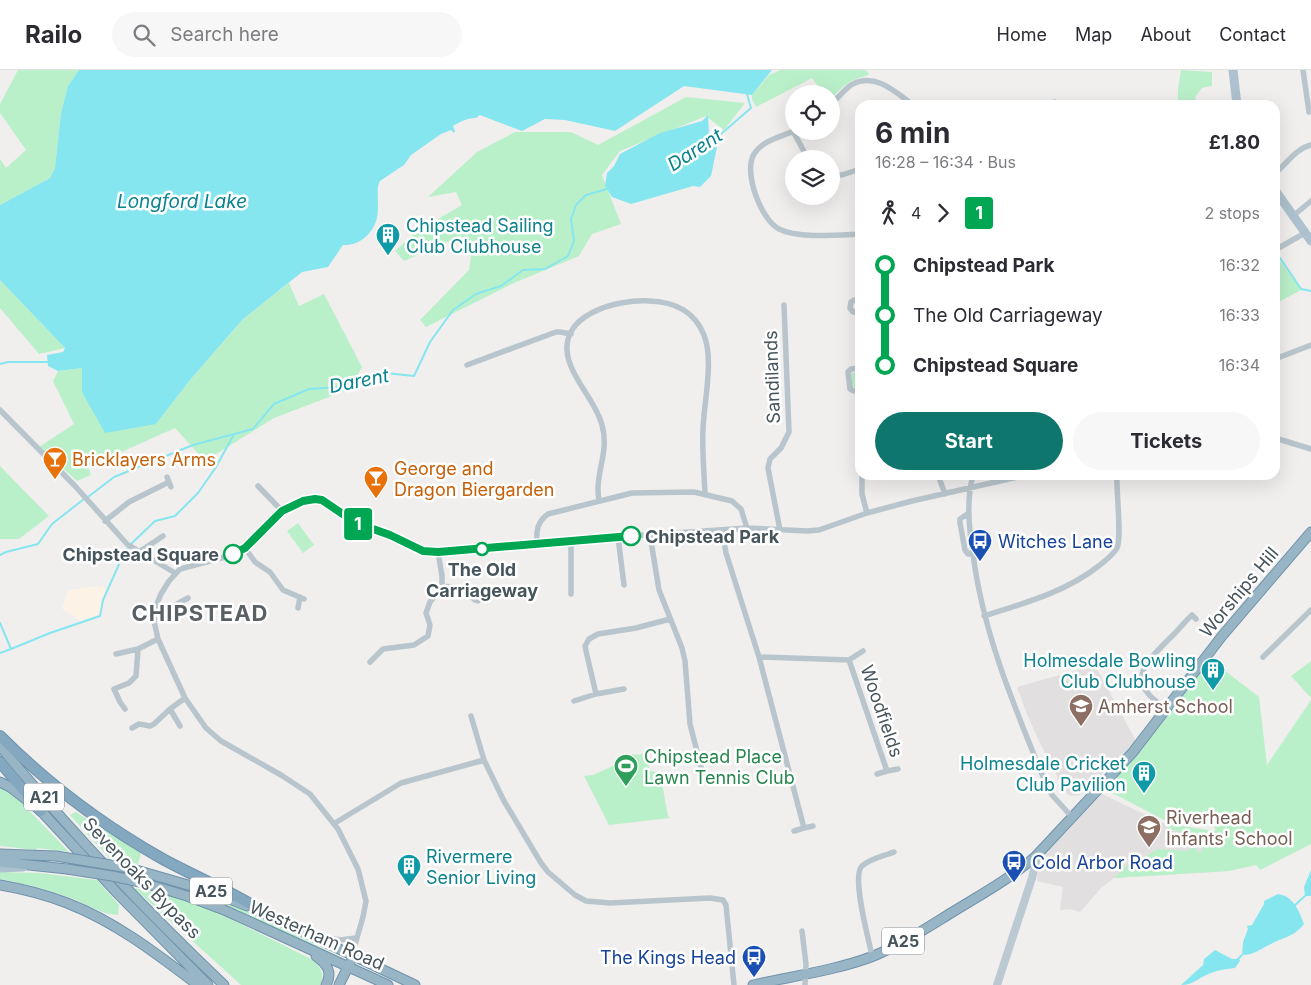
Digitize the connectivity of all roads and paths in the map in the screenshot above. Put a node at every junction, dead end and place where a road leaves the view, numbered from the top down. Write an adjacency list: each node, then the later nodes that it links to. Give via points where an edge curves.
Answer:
1 (1233, 70): 5 (main road)
2 (1303, 70): 6 (street)
3 (840, 96): 4 (street, via 852,85 872,81 886,85)
4 (906, 100)
5 (1236, 100)
6 (1310, 112)
7 (785, 134): 16 (street, via 765,143 750,163 752,182 767,218 780,230 796,234)
8 (1311, 145): 9 (street, via 1291,156)
9 (1280, 168)
10 (855, 171): 11 (street)
11 (840, 175)
12 (1280, 197): 14 (main road)
13 (1311, 201): 14 (street)
14 (1293, 216): 15 (main road)
15 (1305, 233): 17 (main road); 18 (street)
16 (855, 234)
17 (1311, 241)
18 (1280, 247)
19 (855, 300): 21 (street, via 850,308)
20 (784, 305): 47 (street, Sandilands, via 789,432 768,468)
21 (855, 312)
22 (571, 334): 25 (street, via 556,332); 39 (street, via 590,314 625,301 676,305 697,321 704,335 707,355 703,440); 41 (street, via 567,351 569,361 599,416 604,438)
23 (1311, 345): 24 (street)
24 (1280, 357)
25 (467, 365)
26 (855, 369): 27 (street, via 848,372 850,389)
27 (855, 391)
28 (0, 410): 45 (street)
29 (1280, 440): 30 (street)
30 (1311, 449)
31 (862, 480): 43 (street)
32 (940, 480): 40 (street)
33 (972, 480): 38 (street)
34 (1004, 480): 38 (street)
35 (1117, 480): 68 (street, via 1119,535 1117,548 1109,558 1070,585)
36 (169, 482): 45 (street, via 129,502)
37 (258, 486): 42 (street)
38 (970, 488): 40 (street); 44 (street)
39 (706, 494): 41 (street, via 649,491); 46 (street, via 736,503)
40 (945, 494): 43 (street)
41 (599, 500): 54 (street, via 542,518 537,530)
42 (282, 511): 55 (street); 57 (street, via 308,500 322,500 356,523 423,551)
43 (867, 513): 47 (street, via 819,530)
44 (969, 513): 58 (street); 58 (street, via 960,519 960,523 965,550)
45 (105, 521): 56 (street)
46 (747, 528): 47 (street); 48 (street)
47 (780, 530)
48 (722, 531): 49 (street); 75 (street)
49 (650, 535): 51 (street); 70 (street, via 659,590)
50 (163, 536): 56 (street)
51 (618, 537): 53 (street); 60 (street)
52 (1310, 537): 85 (highway, Worships Hill / A25, via 1222,636)
53 (571, 541): 54 (street); 63 (street)
54 (537, 544): 57 (street)
55 (245, 548): 59 (street); 66 (street, via 283,590 302,598)
56 (139, 552): 59 (street)
57 (438, 552): 61 (street)
58 (972, 554): 68 (street)
59 (175, 573): 65 (street)
60 (624, 585)
61 (442, 586): 62 (street); 78 (street, via 426,612 430,626 428,636 414,645 383,649)
62 (464, 589)
63 (571, 594)
64 (188, 598): 65 (street, via 168,610)
65 (155, 608): 71 (street, Westerham Road, via 154,626)
66 (298, 608)
67 (1311, 610): 76 (street)
68 (984, 616): 99 (street, via 1044,779 1052,795)
69 (1192, 616): 85 (street, via 1157,649 1142,672 1145,690)
70 (670, 619): 80 (street, via 598,634 589,639 585,646); 94 (street, via 685,661 690,724)
71 (158, 639): 72 (street); 81 (street, Westerham Road)
72 (138, 649): 74 (street); 83 (street, via 134,678 114,689)
73 (862, 651): 77 (street, Woodfields)
74 (116, 654)
75 (759, 657): 77 (street, Woodfields); 102 (street)
76 (1263, 657)
77 (849, 660): 95 (street, Woodfields)
78 (370, 662)
79 (624, 689): 80 (street)
80 (596, 694): 82 (street)
81 (185, 698): 84 (street); 100 (street, Westerham Road, via 206,728 221,741 310,794)
82 (574, 701)
83 (125, 709)
84 (170, 709): 87 (street); 88 (street, via 150,726 139,724)
85 (1167, 709): 99 (highway, Worships Hill / A25, via 1133,752)
86 (471, 716): 91 (street)
87 (180, 726)
88 (132, 728)
89 (0, 736): 111 (highway, via 32,767 103,822 160,858 242,898)
90 (0, 746): 115 (highway, Sevenoaks Bypass / A21, via 88,848)
91 (484, 760): 100 (street, via 401,784); 129 (street, via 541,863 575,895 586,901 610,904 723,900)
92 (0, 762): 98 (highway)
93 (898, 769): 95 (street, Woodfields)
94 (702, 771)
95 (887, 771): 96 (street, Woodfields)
96 (877, 774)
97 (0, 782): 98 (highway, Sevenoaks Bypass)
98 (41, 811): 123 (highway, Sevenoaks Bypass / A21)
99 (1072, 817): 106 (highway, Worships Hill / A25)
100 (335, 823): 114 (street, Westerham Road, via 359,874 366,901)
101 (814, 826): 102 (street)
102 (804, 828): 103 (street)
103 (794, 831)
104 (894, 852): 118 (street, via 861,867 857,877)
105 (0, 854): 111 (highway, Westerham Road / A25, bridge, via 56,856 128,868 208,891)
106 (1036, 856): 118 (highway, A25, via 1002,882 920,932); 132 (main road, via 1032,878)
107 (0, 862): 108 (highway)
108 (35, 865): 109 (main road, Westerham Road / A25); 116 (highway, Westerham Road / A25, bridge, via 140,882 187,896)
109 (0, 868)
110 (0, 885): 122 (highway, via 67,903 96,917 135,939)
111 (265, 913): 113 (highway, Westerham Road / A25)
112 (802, 932): 120 (street)
113 (311, 935): 114 (street, via 340,940); 117 (highway, Westerham Road / A25)
114 (356, 938): 117 (street, Westerham Road)
115 (178, 941): 124 (highway, Sevenoaks Bypass / A21); 125 (highway)
116 (301, 946): 119 (highway, Westerham Road / A25); 126 (highway, via 327,965 330,974)
117 (352, 955): 119 (highway); 121 (highway, Westerham Road / A25)
118 (872, 956): 120 (highway, A25)
119 (349, 966): 127 (highway); 128 (highway, Westerham Road / A25)
120 (806, 974): 130 (highway, A25); 131 (street)
121 (410, 984)
122 (198, 985)
123 (208, 985)
124 (224, 985)
125 (231, 985)
126 (326, 985)
127 (339, 985)
128 (388, 985)
129 (734, 985)
130 (753, 985)
131 (804, 985)
132 (997, 985)

